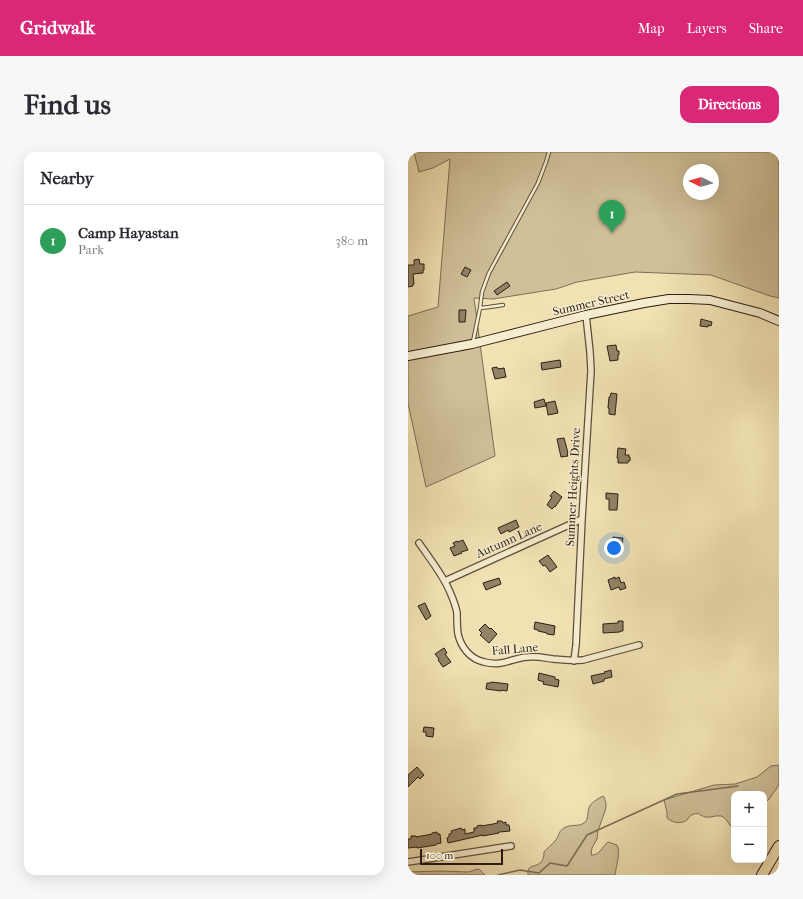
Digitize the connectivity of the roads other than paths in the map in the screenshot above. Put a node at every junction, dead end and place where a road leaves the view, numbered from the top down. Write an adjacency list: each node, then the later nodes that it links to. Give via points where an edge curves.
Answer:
1 (549, 152): 3 (lane, via 538,183 489,273 482,292)
2 (503, 305): 3 (lane)
3 (480, 308): 6 (lane)
4 (586, 315): 5 (main road, Summer Street, via 644,303 689,299 723,303); 6 (main road, Summer Street); 8 (street, Summer Heights Drive, via 591,371)
5 (779, 321)
6 (472, 344): 7 (main road, Summer Street)
7 (408, 356)
8 (582, 519): 10 (street, Autumn Lane); 12 (street, Summer Heights Drive)
9 (419, 543): 10 (street, Fall Lane)
10 (445, 581): 12 (street, Fall Lane, via 454,603 461,644 475,659 496,664 527,657)
11 (639, 646): 12 (street, Fall Lane)
12 (574, 660)
13 (511, 846): 15 (street)
14 (779, 846): 16 (highway)
15 (408, 862)
16 (762, 875)

